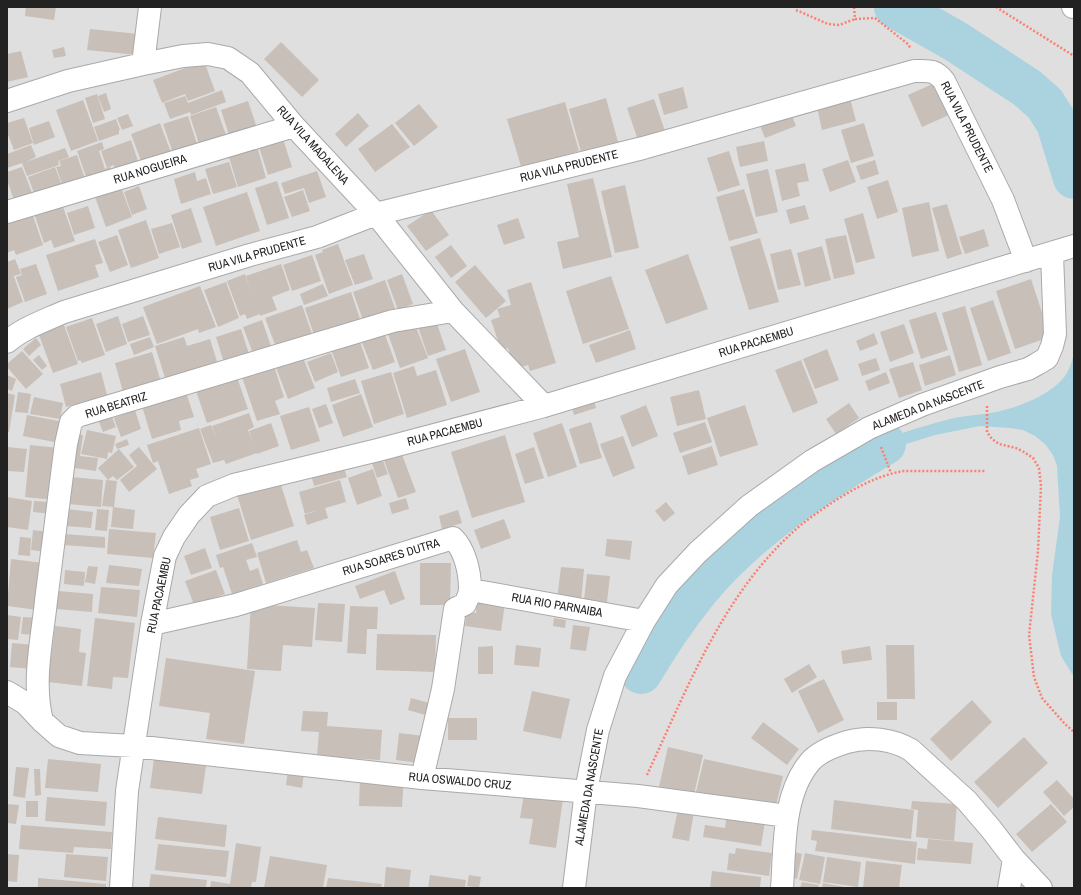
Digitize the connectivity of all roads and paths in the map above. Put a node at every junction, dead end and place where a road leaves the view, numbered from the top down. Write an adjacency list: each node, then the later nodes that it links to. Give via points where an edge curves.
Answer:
1 (150, 7): 7 (street)
2 (854, 7): 5 (path)
3 (996, 7): 6 (path)
4 (796, 10): 5 (path, via 828,24 839,25)
5 (855, 19): 8 (path, via 875,18 909,45)
6 (1074, 56)
7 (143, 64): 9 (street, RUA VILA MADALENA, via 68,81); 10 (street, RUA VILA MADALENA, via 208,54 228,58 250,73)
8 (914, 71): 12 (street, RUA VILA PRUDENTE, via 643,148); 15 (street, RUA VILA PRUDENTE, via 938,74 944,80 1003,200)
9 (7, 101)
10 (294, 126): 11 (street, RUA NOGUEIRA); 12 (street, RUA VILA MADALENA)
11 (7, 212)
12 (376, 214): 16 (street, RUA VILA MADALENA); 17 (street, RUA VILA PRUDENTE, via 317,237 64,312 34,325)
13 (1074, 246): 14 (street, RUA PACAEMBU)
14 (1052, 254): 15 (street, RUA PACAEMBU); 24 (street, ALAMEDA DA NASCENTE, via 1055,334 1047,358 1028,369 922,405 869,428 812,461 749,506 698,552 668,585)
15 (1026, 261): 18 (street, RUA PACAEMBU)
16 (453, 310): 18 (street, RUA VILA MADALENA); 27 (street, RUA BEATRIZ, via 393,321 77,416 71,422 66,444 40,654 37,694)
17 (7, 342)
18 (544, 406): 25 (street, RUA PACAEMBU, via 234,485 207,496 189,514 165,556)
19 (988, 406): 28 (path, via 987,432 992,440 1024,452 1033,458 1039,468 1041,486 1038,551 1029,635 1034,677 1042,698)
20 (884, 453): 22 (path)
21 (985, 471): 22 (path)
22 (892, 472): 32 (path, via 851,491 816,513 794,530 769,556 737,598 709,643)
23 (471, 590): 24 (street, RUA RIO PARNAIBA); 25 (street, RUA SOARES DUTRA, via 462,548 453,538 236,605); 30 (street, via 465,604 455,610 442,689)
24 (644, 621): 31 (street, ALAMEDA DA NASCENTE, via 615,676 598,730)
25 (152, 624): 29 (street, RUA PACAEMBU)
26 (7, 692): 27 (street, via 25,703)
27 (42, 721): 29 (street, via 59,736 80,743)
28 (1074, 732)
29 (133, 746): 30 (street, RUA OSWALDO CRUZ); 35 (street, RUA PACAEMBU, via 127,791)
30 (422, 778): 31 (street, RUA OSWALDO CRUZ)
31 (586, 791): 32 (street, RUA OSWALDO CRUZ); 36 (street, ALAMEDA DA NASCENTE)
32 (638, 796): 33 (street, RUA OSWALDO CRUZ)
33 (788, 816): 34 (street, via 796,782 810,761 837,745 855,740 881,740 903,745 911,750 967,801); 37 (street)
34 (1014, 859): 38 (street); 39 (street)
35 (121, 888)
36 (574, 888)
37 (782, 888)
38 (1009, 888)
39 (1041, 888)

